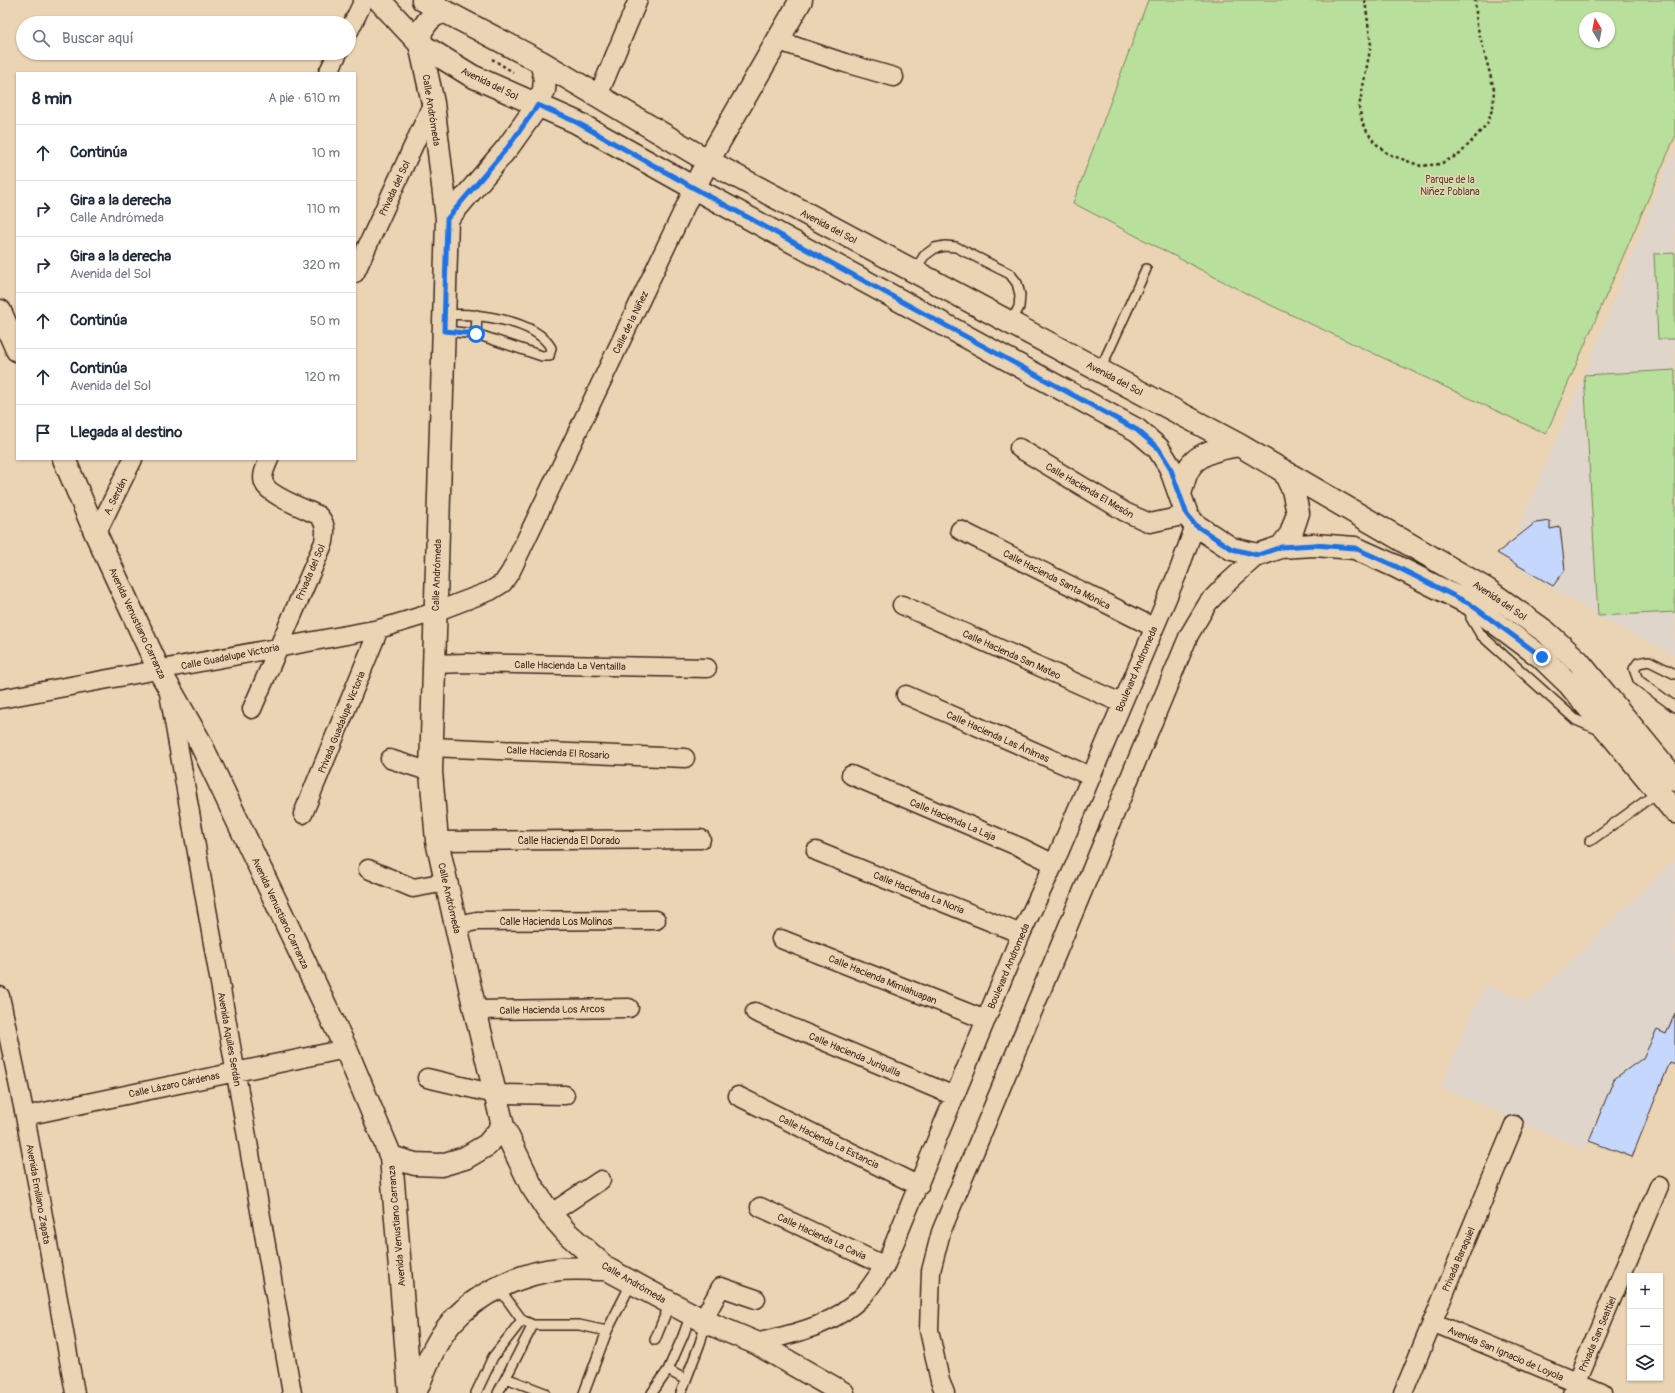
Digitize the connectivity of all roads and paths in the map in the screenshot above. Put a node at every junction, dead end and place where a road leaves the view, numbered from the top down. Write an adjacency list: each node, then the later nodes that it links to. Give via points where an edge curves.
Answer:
1 (364, 0): 9 (street)
2 (379, 0): 11 (main road, Avenida del Sol)
3 (423, 0): 8 (main road, Avenida del Sol)
4 (638, 0): 16 (street)
5 (801, 0): 10 (main road, Calle de la Niñez)
6 (1365, 0): 7 (path, via 1371,45 1359,107 1363,125 1374,142 1388,154 1421,166 1440,164 1460,154 1487,124 1493,107 1494,89 1477,25)
7 (1475, 0)
8 (444, 12): 11 (main road, Calle Andrómeda, via 428,21 421,31); 13 (main road, Avenida del Sol)
9 (356, 16)
10 (776, 40): 15 (street); 19 (main road, Calle de la Niñez)
11 (420, 44): 17 (main road, Calle Andrómeda); 18 (main road, Avenida del Sol, via 472,76)
12 (334, 60): 14 (street)
13 (541, 62): 16 (main road, Avenida del Sol); 18 (main road, via 545,78 544,90)
14 (328, 72)
15 (894, 77)
16 (598, 96): 19 (main road, Avenida del Sol)
17 (433, 103): 21 (main road, Calle Andrómeda); 23 (street, Privada del Sol)
18 (538, 105): 20 (main road, Avenida del Sol, via 576,122); 21 (main road, via 508,147)
19 (708, 161): 20 (main road, Calle de la Niñez); 24 (main road, Avenida del Sol)
20 (694, 188): 38 (main road, Avenida del Sol, via 1137,430 1158,448 1170,467); 45 (street, Calle de la Niñez, via 511,571 503,583 490,591)
21 (447, 219): 27 (main road, Calle Andrómeda)
22 (1146, 269): 31 (lane)
23 (356, 271)
24 (915, 271): 28 (main road, Avenida del Sol); 28 (lane, via 924,256 935,248 945,246 956,247 1010,274 1017,283 1020,295)
25 (0, 310): 30 (main road)
26 (477, 315): 27 (lane); 29 (lane); 29 (lane, via 508,320 539,335 551,348 549,356 542,356)
27 (444, 323): 29 (lane); 45 (main road, Calle Andrómeda)
28 (1011, 323): 31 (main road, Avenida del Sol)
29 (476, 334)
30 (16, 348)
31 (1100, 370): 32 (main road, Avenida del Sol)
32 (1239, 446): 37 (main road); 38 (main road, via 1221,448 1201,455 1187,470)
33 (1019, 448): 39 (street, Calle Hacienda El Mesón, via 1125,512 1150,523)
34 (64, 460): 41 (main road, Avenida Venustiano Carranza)
35 (133, 460): 41 (street, A. Serdán)
36 (269, 460): 48 (street, Privada del Sol, via 263,472 263,482 268,490 318,514 324,521 326,531 324,542)
37 (1284, 471): 42 (main road, via 1293,490 1298,514 1291,534); 64 (main road, Avenida del Sol, via 1486,589 1546,632 1578,662)
38 (1180, 493): 39 (main road)
39 (1191, 520): 43 (main road, via 1232,549); 46 (street, Boulevard Andromeda, via 1179,570)
40 (960, 530): 46 (street, Calle Hacienda Santa Mónica)
41 (96, 534): 52 (main road, Avenida Venustiano Carranza)
42 (1281, 547): 43 (main road); 64 (main road, Avenida del Sol, via 1314,545 1355,548 1470,604 1542,657 1569,684 1608,732)
43 (1258, 555): 127 (street, via 1208,603 1189,635 941,1232 931,1271 929,1330)
44 (902, 605): 55 (street, Calle Hacienda San Mateo)
45 (435, 612): 47 (street, Calle Guadalupe Victoria); 49 (main road, Calle Andrómeda)
46 (1154, 627): 55 (street, Boulevard Andromeda)
47 (379, 629): 48 (street, Calle Guadalupe Victoria); 66 (street, Privada Guadalupe Victoria)
48 (279, 647): 52 (street, Calle Guadalupe Victoria); 57 (street, Privada del Sol)
49 (433, 664): 50 (street, Calle Hacienda La Ventailla); 58 (main road, Calle Andrómeda)
50 (707, 668)
51 (1675, 674): 56 (lane, via 1649,661 1638,663 1634,669 1638,680)
52 (163, 677): 54 (street, Calle Guadalupe Victoria); 83 (main road, Avenida Venustiano Carranza, via 203,749); 84 (street, Avenida Aquiles Serdán)
53 (906, 695): 63 (street, Calle Hacienda Las Ánimas)
54 (0, 699)
55 (1121, 703): 63 (street, Boulevard Andromeda)
56 (1675, 707)
57 (252, 709)
58 (431, 747): 59 (street, Calle Hacienda El Rosario); 61 (main road, Calle Andrómeda)
59 (685, 758)
60 (390, 759): 61 (street)
61 (430, 772): 69 (main road, Calle Andrómeda)
62 (851, 775): 71 (street, Calle Hacienda La Laja)
63 (1090, 776): 71 (street, Boulevard Andromeda)
64 (1666, 786): 65 (main road, Avenida del Sol); 68 (lane)
65 (1675, 812)
66 (303, 814)
67 (701, 839): 69 (street, Calle Hacienda El Dorado)
68 (1590, 840)
69 (437, 841): 73 (main road, Calle Andrómeda)
70 (816, 850): 76 (street, Calle Hacienda La Noria)
71 (1054, 864): 76 (street, Boulevard Andromeda)
72 (368, 869): 73 (street, via 413,888)
73 (446, 882): 75 (main road, Calle Andrómeda)
74 (656, 920): 75 (street, Calle Hacienda Los Molinos, via 477,921)
75 (456, 925): 80 (main road, Calle Andrómeda)
76 (1022, 934): 82 (street, Boulevard Andromeda)
77 (781, 939): 82 (street, Calle Hacienda Mimiahuapan)
78 (0, 996): 90 (street, Avenida Emiliano Zapata)
79 (629, 1008): 80 (street, Calle Hacienda Los Arcos)
80 (475, 1010): 86 (main road, Calle Andrómeda)
81 (755, 1012): 89 (street, Calle Hacienda Juriquilla)
82 (986, 1020): 89 (street, Boulevard Andromeda)
83 (346, 1050): 84 (street, Calle Lázaro Cárdenas); 93 (main road, Avenida Venustiano Carranza)
84 (236, 1071): 90 (street, Calle Lázaro Cárdenas); 117 (street, Avenida Aquiles Serdán)
85 (427, 1078): 86 (street)
86 (495, 1094): 87 (street); 92 (main road, Calle Andrómeda)
87 (565, 1095)
88 (738, 1096): 95 (street, Calle Hacienda La Estancia)
89 (954, 1096): 95 (street, Boulevard Andromeda)
90 (25, 1116): 116 (street, Avenida Emiliano Zapata)
91 (1514, 1125): 107 (street, Privada Baraquiel)
92 (504, 1126): 93 (main road, via 487,1145 471,1155 441,1165 415,1164); 98 (main road, Calle Andrómeda, via 531,1185)
93 (391, 1157): 118 (main road, Avenida Venustiano Carranza)
94 (600, 1180): 98 (street)
95 (919, 1186): 99 (street, Boulevard Andromeda)
96 (1659, 1186): 115 (street, Privada San Sealtiel)
97 (760, 1207): 99 (street, Calle Hacienda La Cavia)
98 (550, 1214): 100 (main road, Calle Andrómeda)
99 (885, 1266): 111 (street, Boulevard Andromeda, via 863,1295 840,1314 813,1328)
100 (607, 1269): 101 (main road, Calle Andrómeda); 102 (main road, via 561,1269 525,1277)
101 (632, 1282): 104 (main road, Calle Andrómeda); 109 (lane)
102 (498, 1287): 106 (lane); 119 (main road, via 484,1294 451,1323 430,1356)
103 (756, 1299): 105 (street, via 721,1287 709,1309)
104 (670, 1303): 105 (main road, Calle Andrómeda); 110 (lane)
105 (699, 1318): 111 (main road, Calle Andrómeda); 112 (lane, via 683,1336); 114 (lane)
106 (522, 1320): 108 (lane); 120 (lane, via 493,1357)
107 (1432, 1322): 115 (street, Avenida San Ignacio de Loyola); 128 (street, Privada Baraquiel)
108 (533, 1325): 109 (lane, via 579,1325); 113 (lane)
109 (607, 1331): 123 (lane)
110 (655, 1340)
111 (756, 1343): 126 (main road, Calle Andrómeda)
112 (668, 1370): 114 (lane); 124 (lane)
113 (506, 1378): 121 (lane); 122 (lane)
114 (686, 1380): 125 (lane)
115 (1575, 1388): 129 (street, Avenida San Ignacio de Loyola)
116 (75, 1393)
117 (292, 1393)
118 (410, 1393)
119 (415, 1393)
120 (476, 1393)
121 (498, 1393)
122 (545, 1393)
123 (584, 1393)
124 (652, 1393)
125 (681, 1393)
126 (843, 1393)
127 (945, 1393)
128 (1403, 1393)
129 (1602, 1393)

